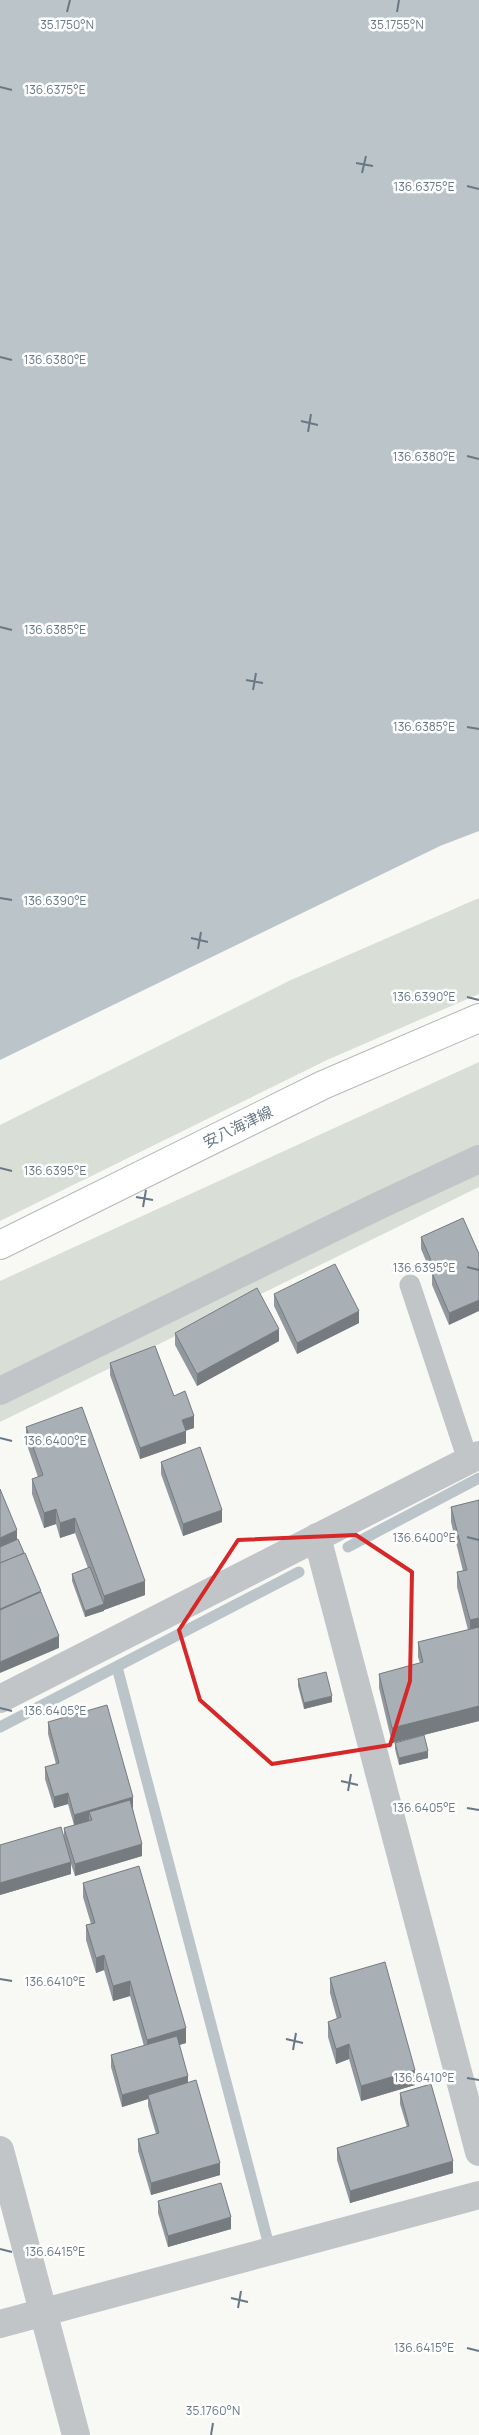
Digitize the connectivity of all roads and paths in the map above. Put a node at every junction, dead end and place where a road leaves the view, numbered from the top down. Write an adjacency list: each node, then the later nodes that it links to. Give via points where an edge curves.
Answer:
1 (479, 1018): 3 (main road, 安八海津線, via 323,1085)
2 (479, 1159): 5 (street)
3 (0, 1245)
4 (410, 1285): 6 (lane)
5 (0, 1391)
6 (473, 1458): 7 (street)
7 (317, 1537): 8 (street); 10 (street)
8 (0, 1699)
9 (0, 2150): 12 (street)
10 (479, 2152)
11 (479, 2195): 12 (street)
12 (44, 2313): 13 (street); 14 (street)
13 (0, 2324)
14 (76, 2435)

